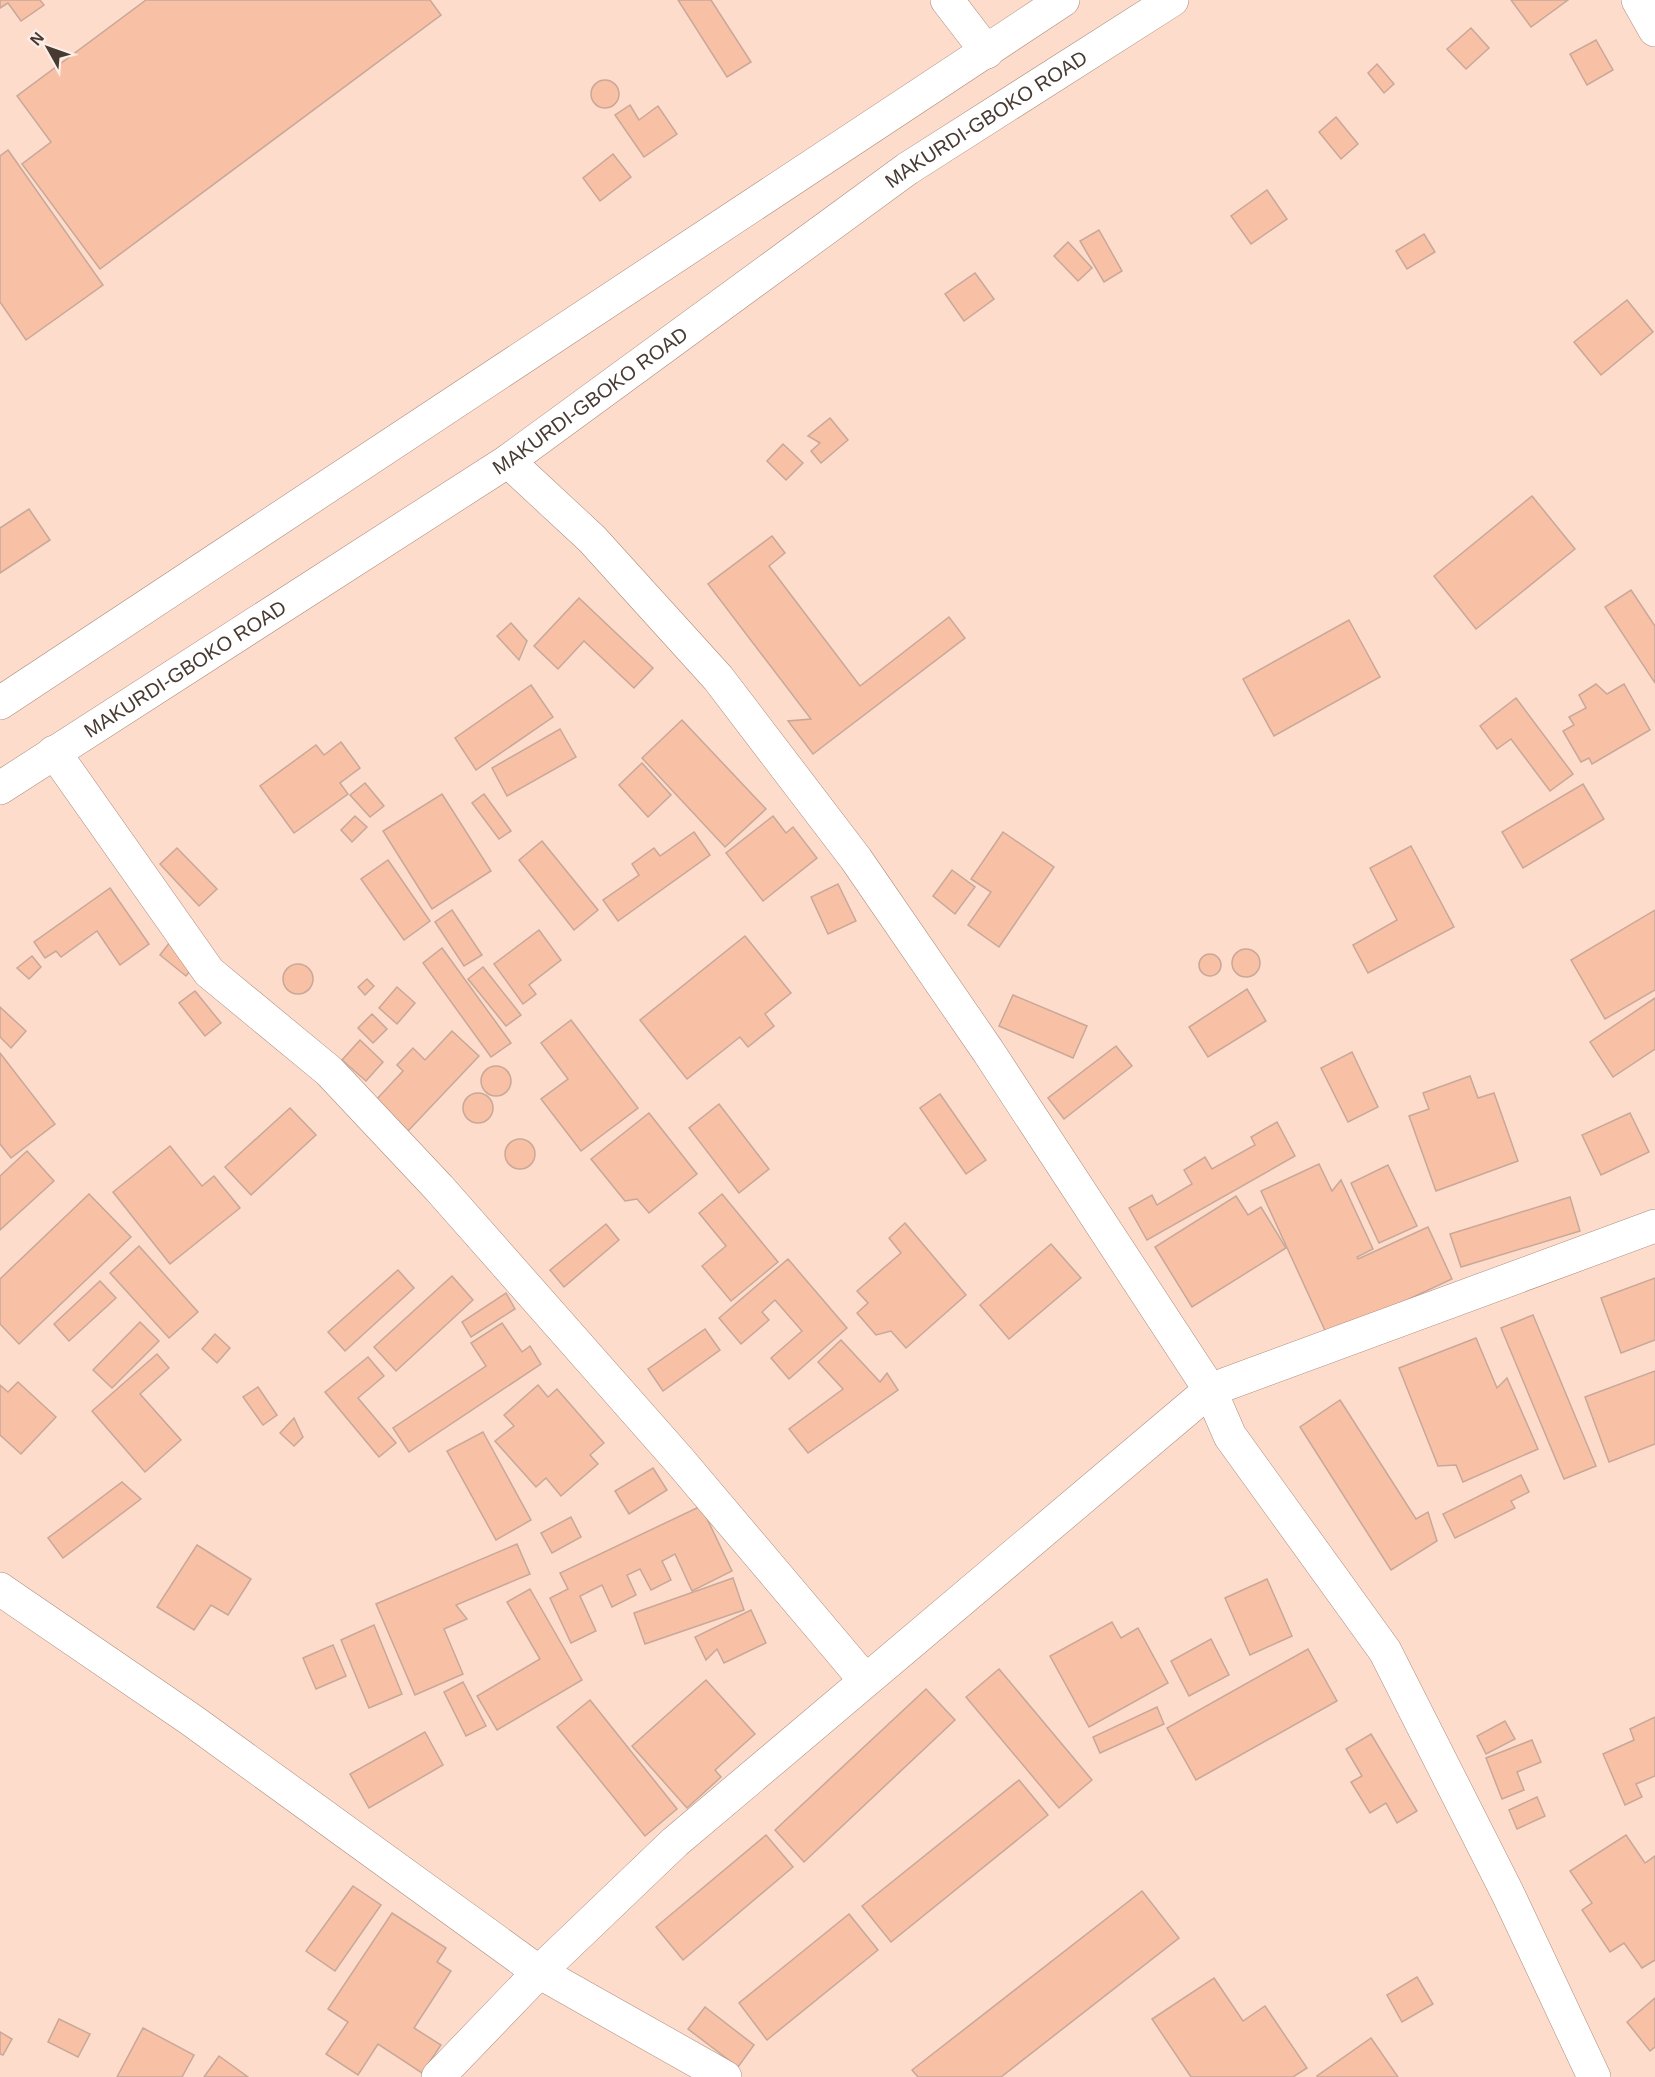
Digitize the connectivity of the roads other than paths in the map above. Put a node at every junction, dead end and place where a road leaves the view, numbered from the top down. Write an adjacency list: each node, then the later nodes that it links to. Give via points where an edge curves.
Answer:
1 (947, 0): 4 (street)
2 (1063, 0): 4 (street)
3 (1172, 0): 5 (street, MAKURDI-GBOKO ROAD, via 907,169)
4 (987, 52): 6 (street)
5 (508, 461): 7 (street, MAKURDI-GBOKO ROAD); 10 (street, via 592,539 718,678 842,840 988,1051)
6 (0, 704)
7 (54, 752): 8 (street, MAKURDI-GBOKO ROAD); 12 (street, via 209,972 329,1071 439,1188 672,1451)
8 (0, 788)
9 (1655, 1226): 10 (street)
10 (1210, 1390): 12 (street); 16 (street, via 1230,1436 1385,1651 1508,1894)
11 (0, 1589): 13 (street, via 190,1719)
12 (865, 1680): 13 (street, via 675,1842)
13 (539, 1972): 14 (street); 15 (street)
14 (438, 2077)
15 (725, 2077)
16 (1594, 2077)

